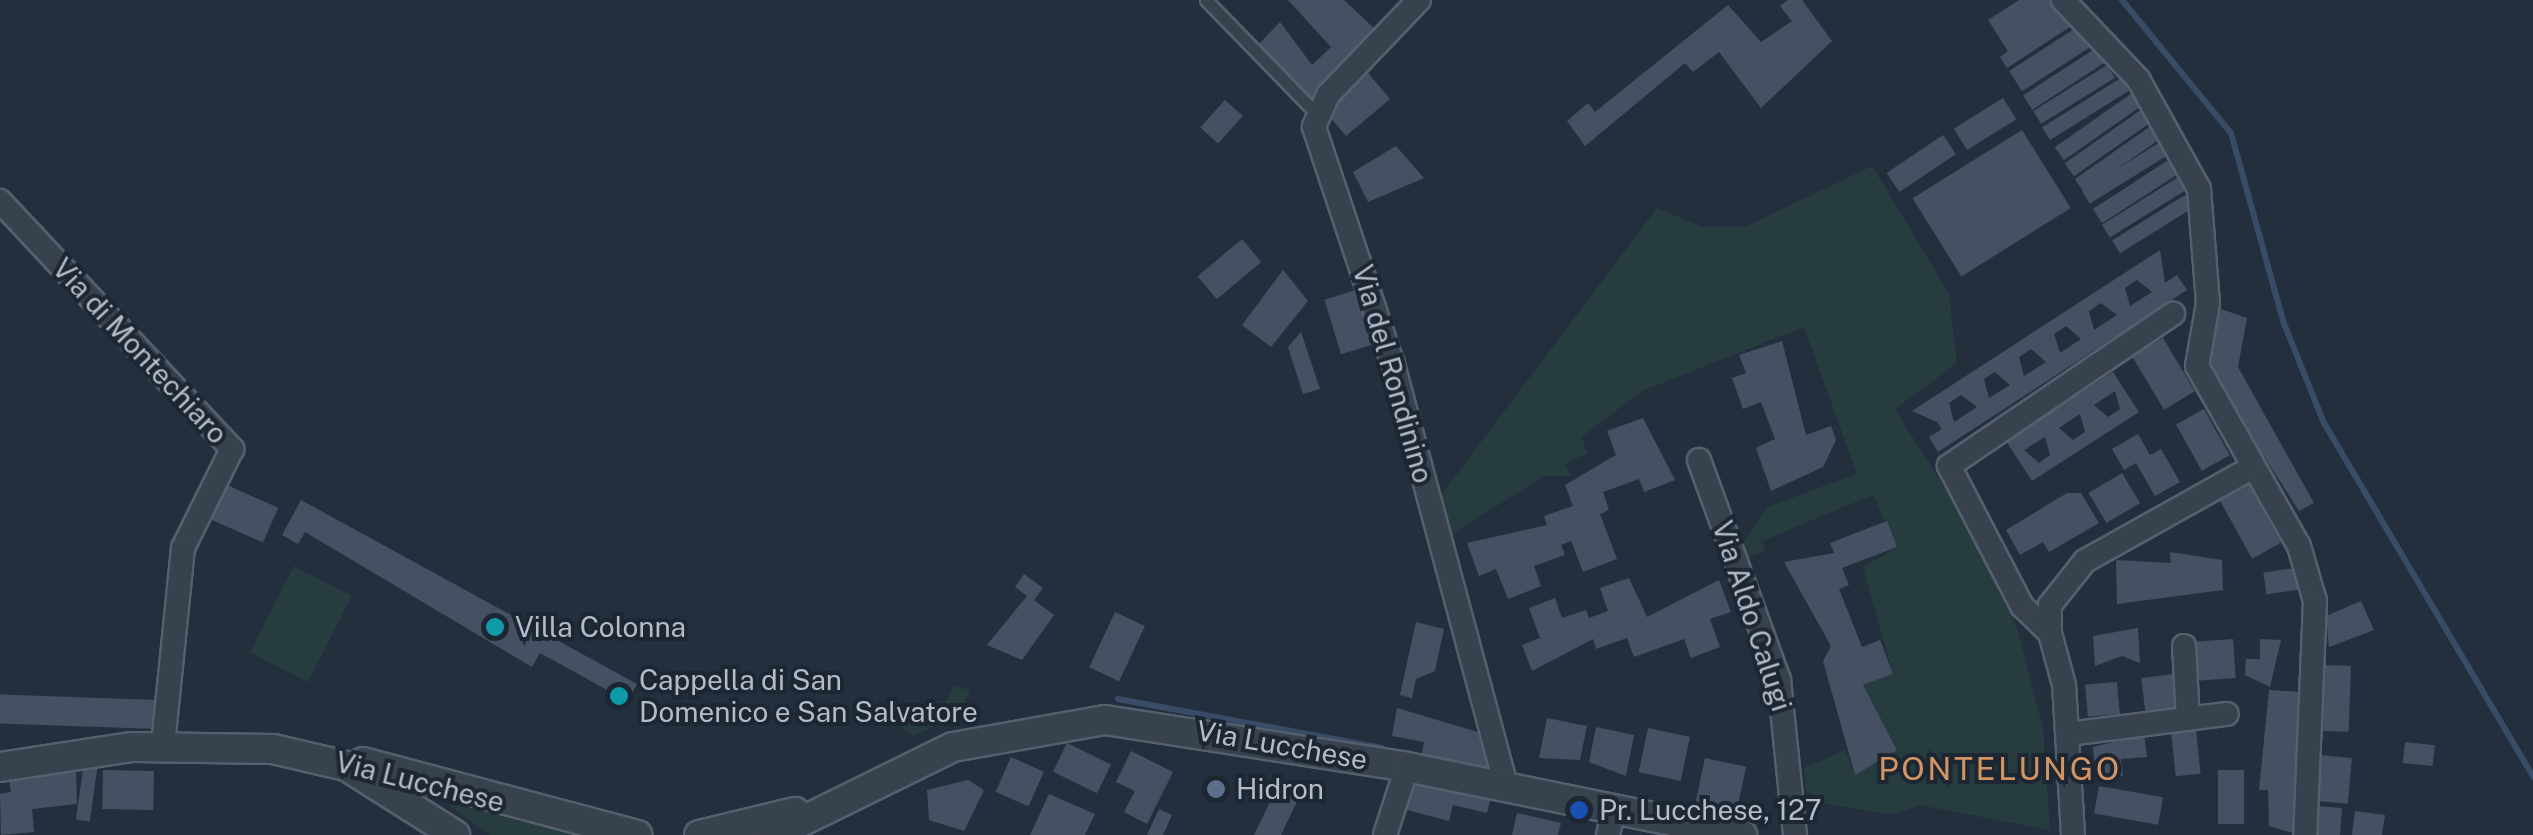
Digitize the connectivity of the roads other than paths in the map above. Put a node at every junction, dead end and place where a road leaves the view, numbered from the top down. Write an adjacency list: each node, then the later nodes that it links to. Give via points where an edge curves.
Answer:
1 (1206, 0): 4 (lane)
2 (1419, 0): 4 (street)
3 (2063, 0): 8 (street, via 2138,78 2194,172 2208,302 2196,360)
4 (1316, 114): 18 (street, Via del Rondinino)
5 (0, 201): 14 (street, Via di Montechiaro, via 232,448 184,548)
6 (2173, 314): 9 (street, via 1950,461 2022,606)
7 (1699, 460): 27 (street, Via Aldo Calugi, via 1779,680)
8 (2254, 467): 9 (street, via 2085,561 2050,605); 29 (street, via 2299,546 2315,601)
9 (2050, 633): 13 (street)
10 (2184, 646): 12 (street)
11 (2227, 714): 12 (street)
12 (2188, 719): 13 (street)
13 (2068, 734): 28 (street)
14 (163, 745): 15 (street, Via Lucchese); 16 (street, Via Lucchese)
15 (320, 758): 21 (street, Via Lucchese, via 373,779); 22 (street, Via Lucchese)
16 (0, 766)
17 (1407, 767): 18 (street, Via Lucchese); 19 (street, Via Lucchese, via 1104,720 963,744); 25 (street)
18 (1506, 786): 20 (street, Via Lucchese)
19 (830, 804): 23 (street, Via Lucchese); 24 (street, Via Lucchese)
20 (1611, 822): 26 (street, Via Lucchese)
21 (455, 835)
22 (637, 835)
23 (699, 835)
24 (774, 835)
25 (1384, 835)
26 (1742, 835)
27 (1795, 835)
28 (2073, 835)
29 (2306, 835)

